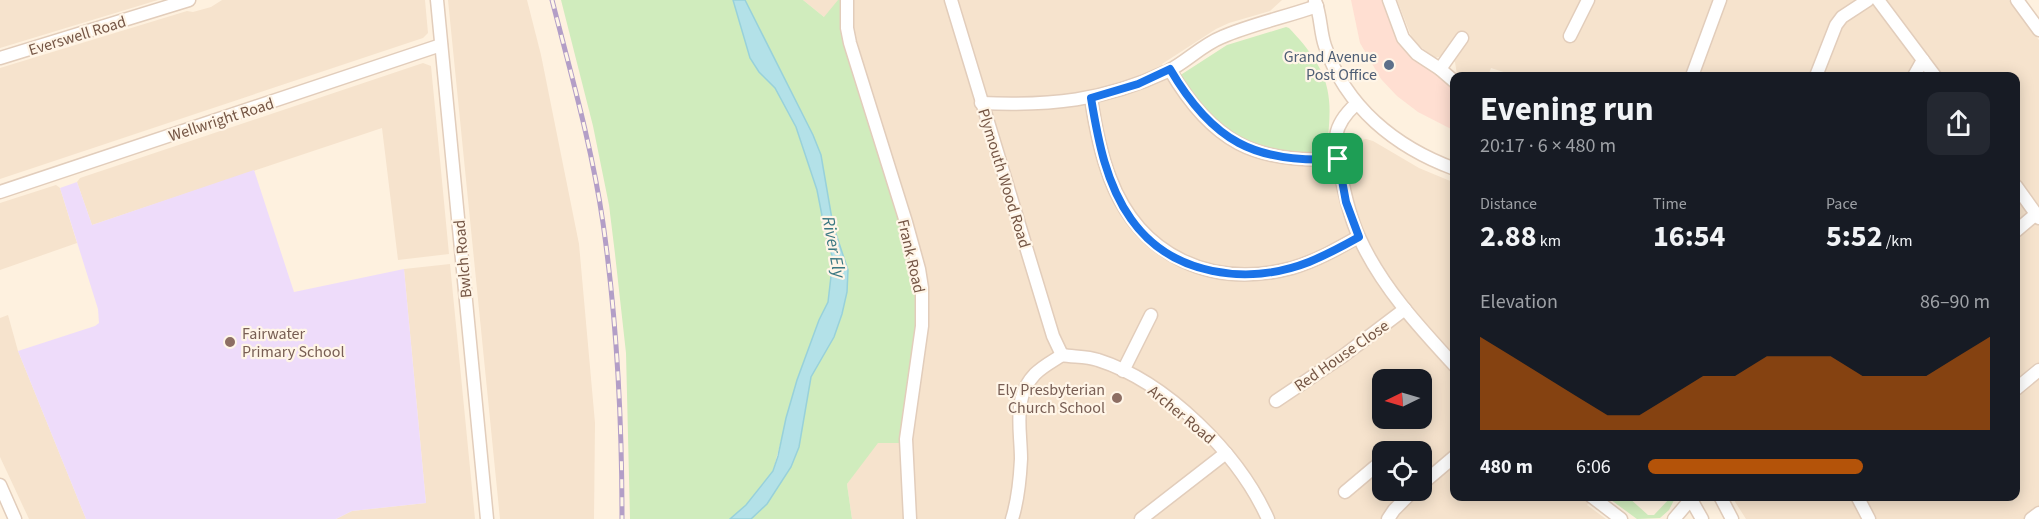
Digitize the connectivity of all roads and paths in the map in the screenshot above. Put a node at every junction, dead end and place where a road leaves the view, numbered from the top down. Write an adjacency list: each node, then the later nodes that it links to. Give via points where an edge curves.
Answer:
1 (189, 0): 16 (street, Everswell Road)
2 (437, 0): 15 (street, Bwlch Road)
3 (847, 0): 59 (street, Frank Road, via 850,43 906,222 922,288 922,326 906,439)
4 (951, 0): 26 (street, Plymouth Wood Road)
5 (1389, 0): 19 (street, via 1403,38 1417,54)
6 (1588, 0): 13 (street)
7 (1720, 0): 20 (street)
8 (1868, 0): 21 (street, via 1842,17)
9 (1878, 0): 17 (street)
10 (2017, 0): 12 (street)
11 (1318, 2): 18 (street, via 1220,38); 27 (street, via 1329,57)
12 (2039, 30)
13 (1570, 36)
14 (1462, 38): 19 (street)
15 (441, 45): 31 (street, Wellwright Road); 58 (street, Bwlch Road)
16 (0, 58)
17 (1923, 60): 22 (street); 23 (street)
18 (1170, 69): 25 (street, via 1138,84); 28 (street, via 1198,110 1220,132 1240,144 1286,159)
19 (1440, 69): 24 (street)
20 (1693, 72)
21 (1818, 72)
22 (1916, 72)
23 (1932, 72)
24 (1450, 78)
25 (1091, 98): 26 (street, via 1053,104); 34 (street, via 1110,181 1130,218 1154,244 1180,261 1235,275 1273,272 1310,262)
26 (981, 102): 37 (street, Plymouth Wood Road)
27 (1356, 104): 28 (street, via 1337,128); 29 (street, via 1394,138)
28 (1338, 159): 34 (street, via 1346,202)
29 (1450, 167)
30 (2020, 191): 32 (street)
31 (0, 192)
32 (2038, 216): 33 (street)
33 (2020, 228)
34 (1359, 237): 35 (street)
35 (1405, 309): 38 (street); 42 (street, Red House Close)
36 (1151, 315): 40 (street)
37 (1062, 355): 40 (street, Archer Road, via 1094,358); 60 (street, via 1035,374 1023,394 1019,408 1019,488)
38 (1450, 359)
39 (2039, 370): 41 (street)
40 (1123, 371): 43 (street, Archer Road, via 1154,388 1183,411)
41 (2020, 386)
42 (1276, 400)
43 (1226, 453): 61 (street); 62 (street, Archer Road, via 1250,483)
44 (1450, 460): 46 (street)
45 (1372, 470): 48 (street)
46 (1432, 476)
47 (0, 486): 57 (street)
48 (1346, 492)
49 (1403, 501): 63 (street)
50 (1598, 501): 64 (street)
51 (1688, 501): 65 (street)
52 (1692, 501): 66 (street)
53 (1722, 501): 56 (street)
54 (1861, 501): 67 (street)
55 (2039, 513): 68 (street)
56 (1730, 518)
57 (15, 519)
58 (487, 519)
59 (910, 519)
60 (1012, 519)
61 (1141, 519)
62 (1268, 519)
63 (1388, 519)
64 (1621, 519)
65 (1674, 519)
66 (1702, 519)
67 (1869, 519)
68 (2031, 519)

